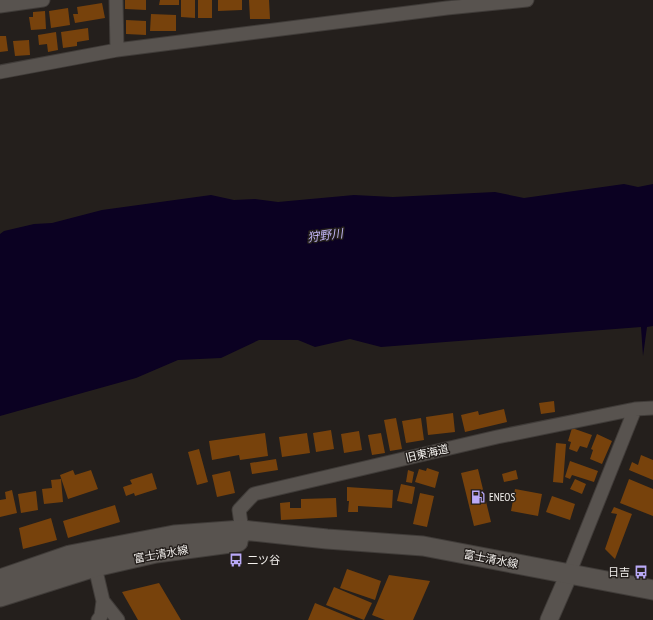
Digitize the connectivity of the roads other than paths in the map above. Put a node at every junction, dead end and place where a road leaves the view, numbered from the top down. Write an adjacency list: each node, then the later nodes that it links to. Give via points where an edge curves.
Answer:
1 (43, 0): 5 (street)
2 (116, 0): 6 (street)
3 (528, 0): 4 (street)
4 (447, 4): 6 (street)
5 (0, 6)
6 (117, 50): 7 (street)
7 (0, 72)
8 (635, 408): 9 (street, 旧東海道); 10 (street, 旧東海道, via 497,437 254,494 239,510); 12 (street)
9 (653, 408)
10 (243, 535): 11 (main road, 富士清水線); 12 (main road, 富士清水線, via 423,546); 13 (main road, 富士清水線, via 174,535 70,555)
11 (95, 567): 15 (main road, 富士清水線); 16 (street)
12 (569, 574): 14 (main road, 富士清水線); 19 (street)
13 (0, 579)
14 (653, 590)
15 (0, 597)
16 (103, 601): 17 (street); 18 (street)
17 (98, 620)
18 (118, 620)
19 (549, 620)

